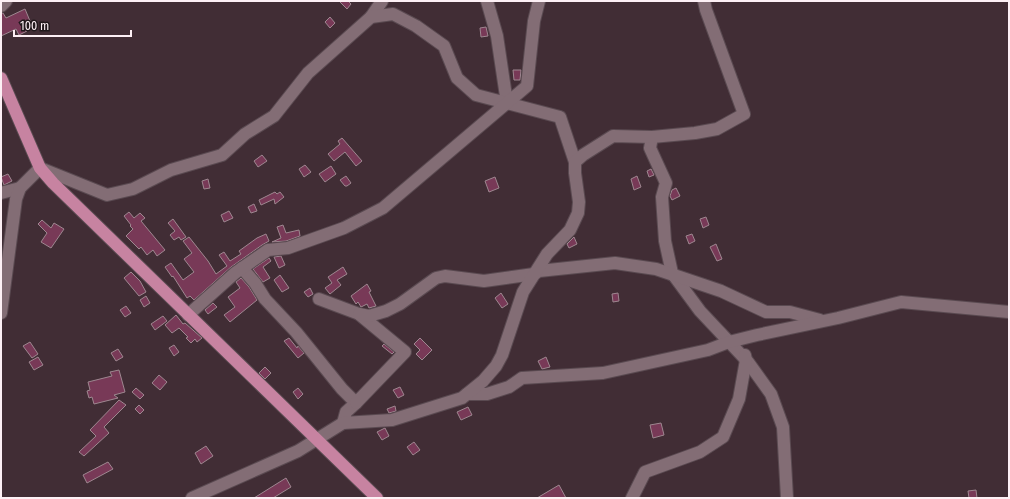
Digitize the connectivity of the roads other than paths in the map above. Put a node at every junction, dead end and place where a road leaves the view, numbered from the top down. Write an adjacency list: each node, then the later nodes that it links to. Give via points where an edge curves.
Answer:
1 (6, 1): 6 (street)
2 (382, 1): 7 (street)
3 (487, 1): 9 (street, via 497,36)
4 (539, 1): 9 (street, via 534,20 527,86)
5 (704, 1): 10 (street, via 744,114 717,129 696,134)
6 (1, 6)
7 (371, 17): 9 (street, via 393,14 416,26 444,46 457,78 476,95); 12 (street, via 308,73 274,116 244,134 222,155 171,170 133,189 107,195)
8 (1, 78): 12 (main road)
9 (507, 103): 11 (street, via 560,117); 15 (street, via 383,208 337,231 288,248 268,250)
10 (652, 137): 11 (street, via 613,136); 16 (street, via 650,148 666,183 662,197 665,240)
11 (575, 162): 17 (street, via 578,213 570,230 547,254)
12 (40, 168): 13 (street); 22 (main road)
13 (20, 188): 14 (street); 20 (street, via 16,199)
14 (1, 193)
15 (242, 268): 22 (street); 28 (street, via 265,299)
16 (672, 273): 17 (street, via 615,263 540,271); 23 (street, via 721,291 766,312 790,312); 25 (street, via 700,311)
17 (534, 274): 21 (street, via 484,282 445,276 436,278 386,311 369,316); 27 (street, via 523,292 496,366 483,381)
18 (319, 299): 21 (street)
19 (1009, 312): 23 (street, via 901,302)
20 (1, 313)
21 (359, 314): 28 (street, via 405,352)
22 (188, 315): 30 (main road)
23 (825, 321): 24 (street)
24 (750, 337): 25 (street); 26 (street, via 743,346)
25 (729, 342): 26 (street); 27 (street, via 708,350 602,373 522,378 487,394)
26 (746, 360): 33 (street, via 739,399 723,437 700,452 645,472); 34 (street, via 771,394 783,427)
27 (466, 394): 29 (street, via 462,398 392,420)
28 (356, 403): 29 (street, via 346,412)
29 (344, 423): 30 (street)
30 (317, 440): 31 (street); 32 (main road)
31 (192, 498)
32 (377, 498)
33 (632, 498)
34 (787, 498)

